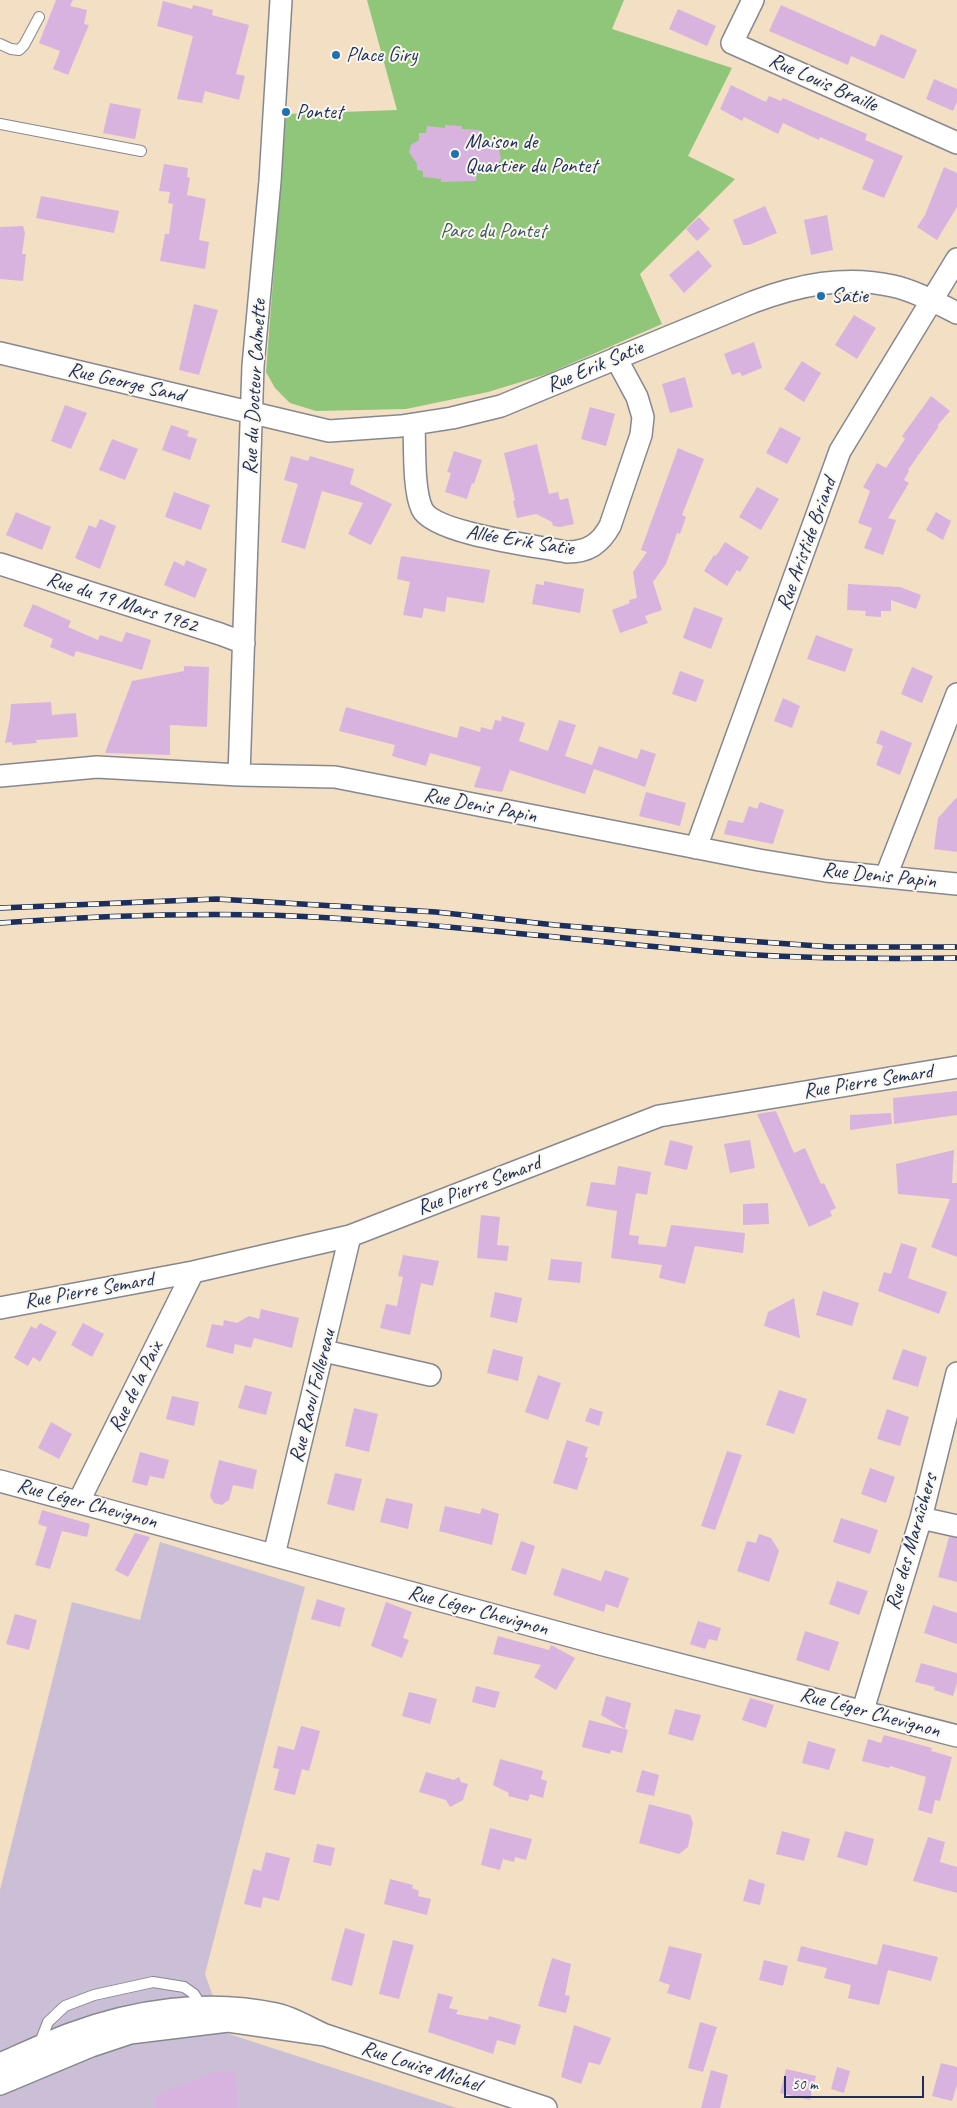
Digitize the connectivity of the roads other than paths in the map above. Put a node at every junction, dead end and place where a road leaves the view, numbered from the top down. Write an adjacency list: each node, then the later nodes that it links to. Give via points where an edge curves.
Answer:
1 (281, 0): 13 (street, Rue du Docteur Calmette)
2 (754, 0): 6 (street, Rue Louis Braille, via 732,43)
3 (39, 17): 4 (lane, via 19,50)
4 (0, 44)
5 (0, 124): 7 (lane)
6 (957, 143)
7 (141, 151)
8 (957, 259): 9 (street, Rue Aristide Briand)
9 (932, 301): 10 (street, Rue Erik Satie); 12 (street, Rue Erik Satie, via 894,286 870,282 825,282 785,290); 20 (street, Rue Aristide Briand, via 840,451)
10 (957, 313)
11 (0, 353): 13 (street, Rue George Sand)
12 (616, 358): 14 (street, Rue Erik Satie, via 500,406); 14 (street, Allée Erik Satie, via 643,417 641,435 610,526 593,547 581,552 456,531 429,518 422,510 417,491)
13 (252, 412): 14 (street, Rue Erik Satie, via 329,431); 16 (street, Rue du Docteur Calmette)
14 (414, 424)
15 (0, 564): 16 (street, Rue du 19 Mars 1962)
16 (244, 643): 18 (street, Rue du Docteur Calmette)
17 (957, 694): 21 (street)
18 (239, 775): 19 (street, Rue Denis Papin, via 97,766); 20 (street, Rue Denis Papin, via 334,777)
19 (0, 776)
20 (696, 848): 21 (street, Rue Denis Papin, via 826,871)
21 (886, 876): 22 (street, Rue Denis Papin)
22 (957, 884)
23 (957, 1067): 24 (street, Rue Pierre Semard, via 659,1116)
24 (350, 1236): 25 (street, Rue Pierre Semard); 27 (street, Rue Raoul Follereau)
25 (193, 1272): 26 (street, Rue Pierre Semard); 31 (street, Rue de la Paix)
26 (0, 1308)
27 (324, 1351): 29 (street); 34 (street, Rue Raoul Follereau)
28 (957, 1373): 32 (street, Rue des Maraîchers)
29 (430, 1375)
30 (0, 1481): 31 (street, Rue Léger Chevignon)
31 (79, 1501): 34 (street, Rue Léger Chevignon)
32 (920, 1518): 33 (street); 35 (street, Rue des Maraîchers)
33 (957, 1526)
34 (274, 1555): 35 (street, Rue Léger Chevignon, via 600,1644)
35 (863, 1710): 36 (street, Rue Léger Chevignon)
36 (957, 1736)
37 (202, 2007): 38 (street, Rue Louise Michel, via 233,2007 278,2014); 39 (street, Rue Louise Michel, via 123,2018); 39 (lane, via 194,1994 184,1987 153,1982 94,1995 65,2006 48,2022)
38 (325, 2035): 41 (street, Rue Louise Michel, via 228,2021 140,2032 91,2046); 42 (street, Rue Louise Michel)
39 (38, 2048): 40 (street, Rue Louise Michel)
40 (0, 2064)
41 (0, 2084)
42 (546, 2108)

